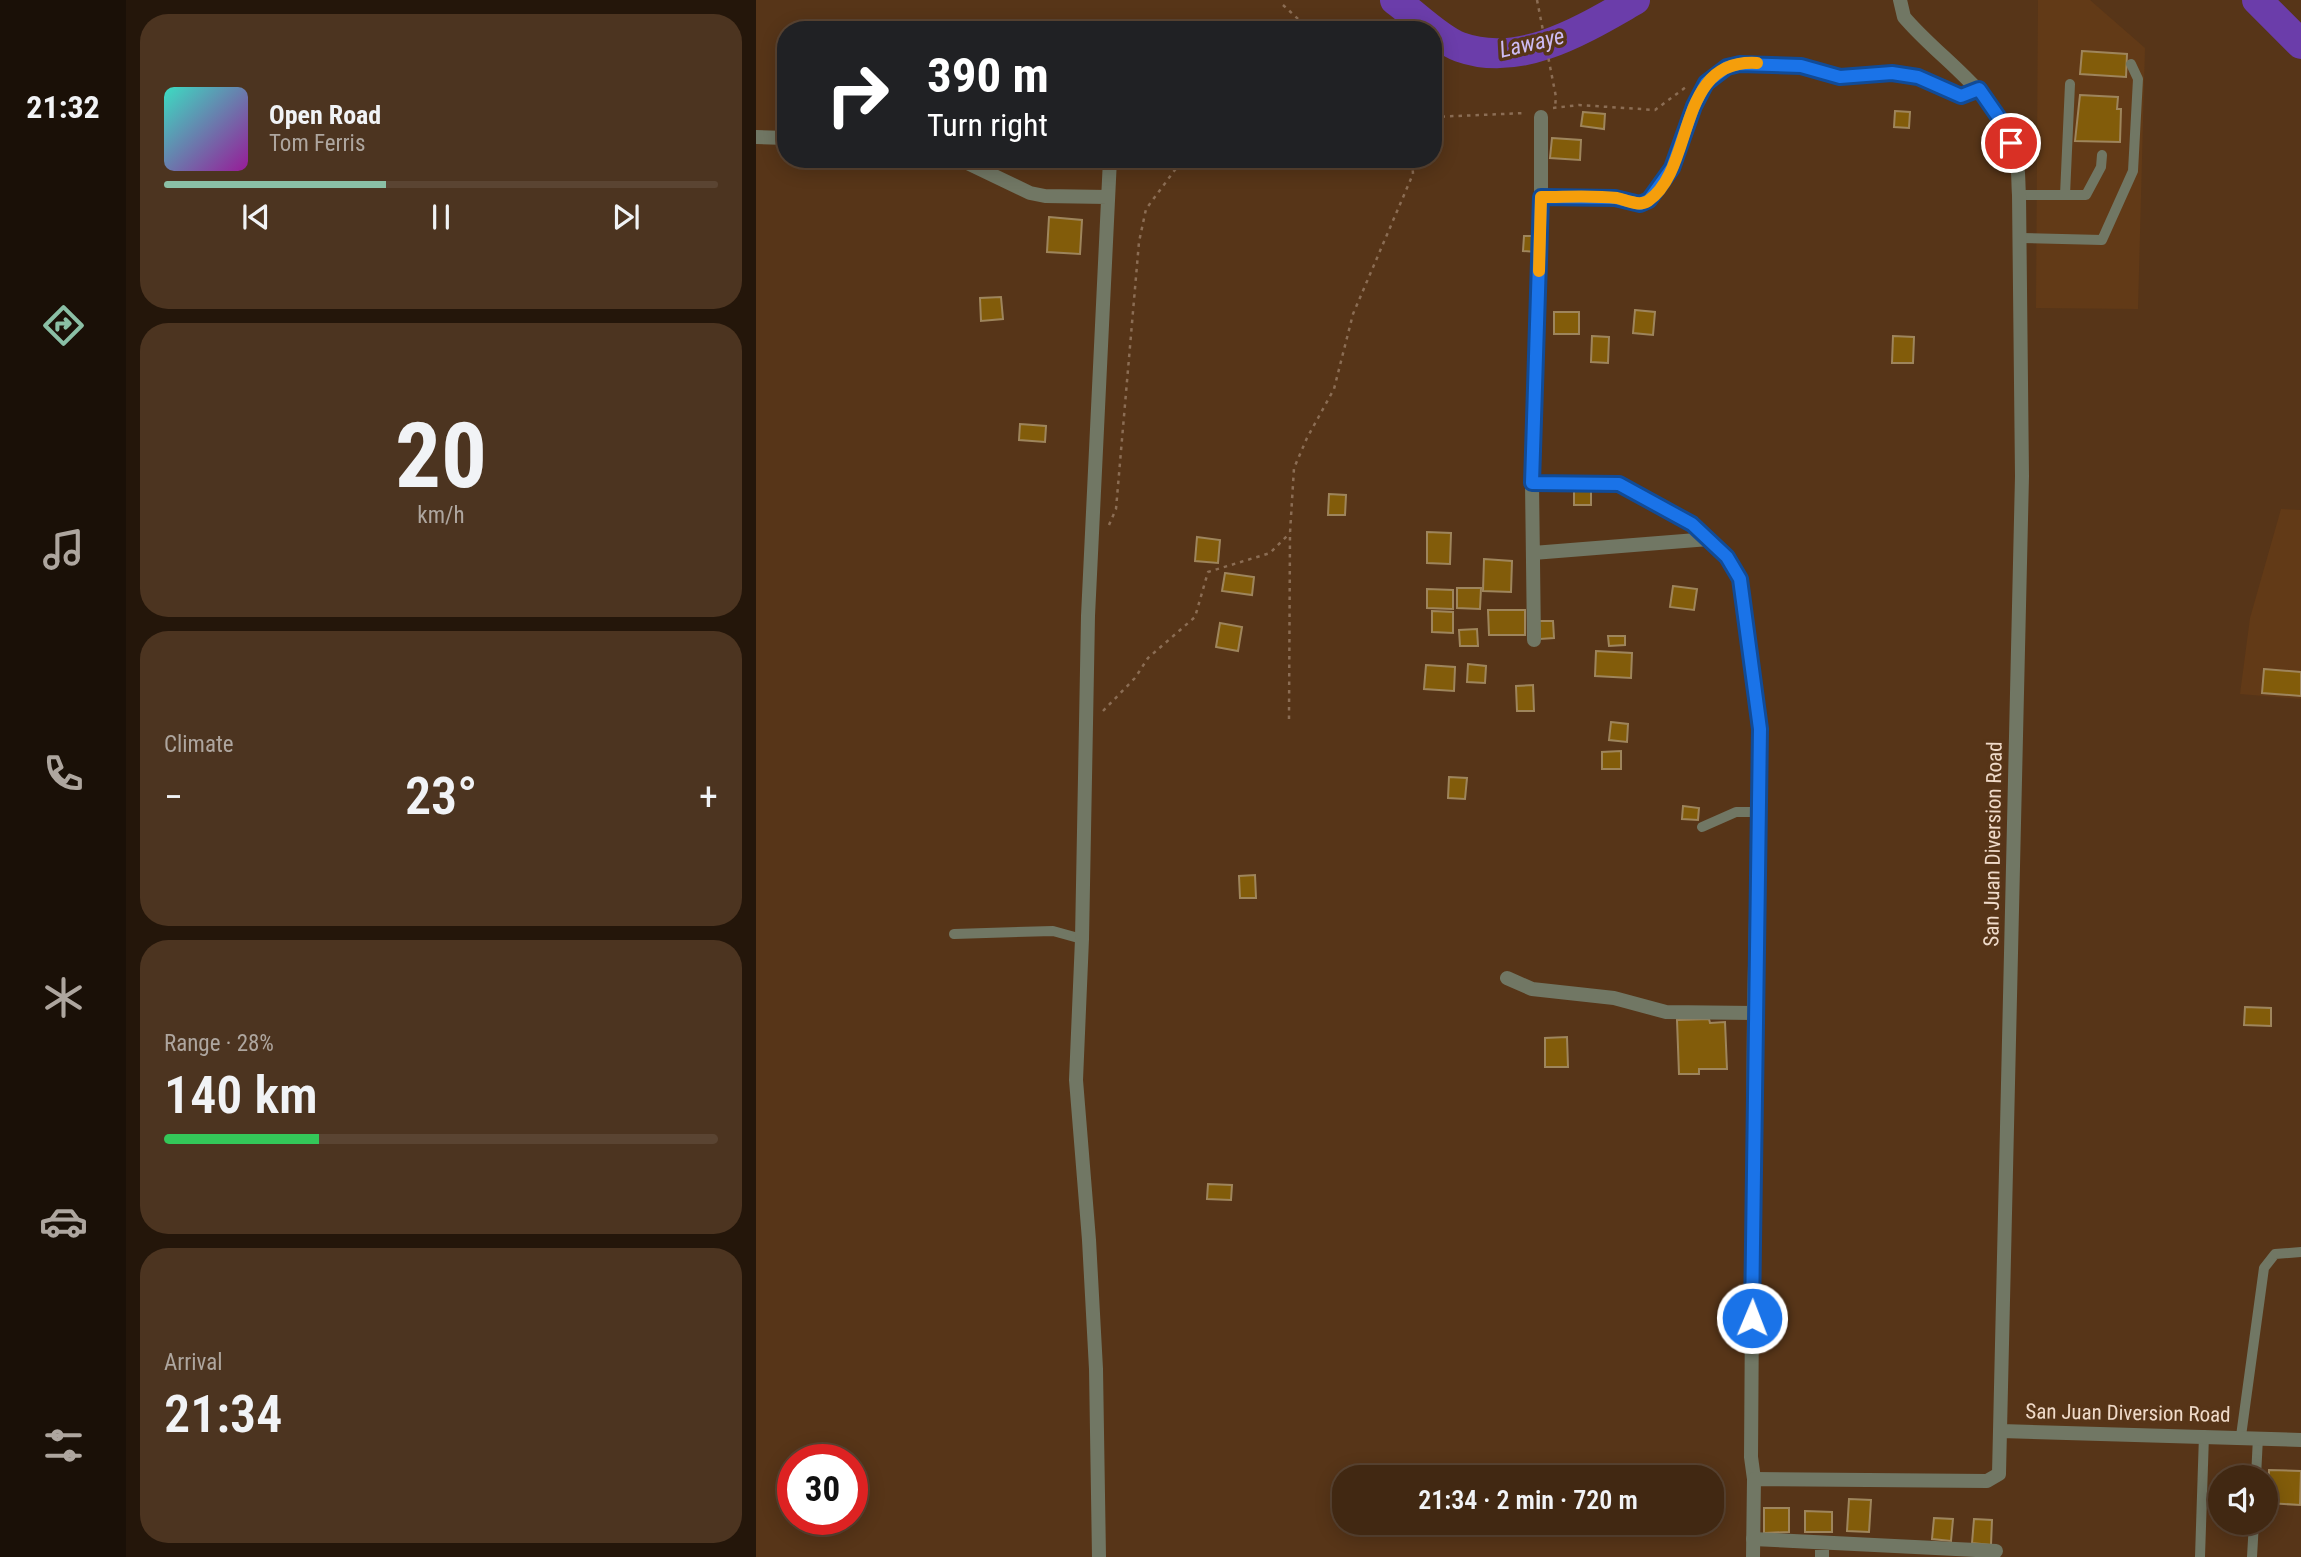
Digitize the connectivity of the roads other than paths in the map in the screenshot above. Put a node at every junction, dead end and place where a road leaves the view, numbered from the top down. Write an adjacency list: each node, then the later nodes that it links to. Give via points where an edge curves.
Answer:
1 (1900, 0): 4 (street, San Juan Diversion Road, via 1904,17 1913,28)
2 (2131, 64): 15 (lane, via 2138,79 2133,171 2102,240)
3 (2070, 84): 12 (lane)
4 (1979, 89): 11 (street, San Juan Diversion Road, via 2006,128 2017,158); 14 (street, via 1961,96 1918,77 1892,73 1840,77 1801,66 1752,63 1727,67 1706,83 1672,168 1649,200 1640,204 1615,198)
5 (1541, 117): 14 (street)
6 (756, 136): 7 (street)
7 (777, 137)
8 (2102, 155): 12 (lane, via 2101,167 2086,195)
9 (978, 168): 13 (street, via 1045,196)
10 (1109, 168): 13 (street)
11 (2019, 195): 12 (lane); 15 (street, San Juan Diversion Road)
12 (2065, 195)
13 (1107, 197): 23 (street, via 1088,616)
14 (1541, 197): 16 (street)
15 (2021, 238): 27 (street, San Juan Diversion Road, via 2022,476)
16 (1532, 483): 17 (street, via 1619,484 1672,512); 18 (street)
17 (1709, 539): 18 (street); 20 (street, via 1740,579 1760,729)
18 (1533, 553): 19 (street)
19 (1534, 640)
20 (1757, 812): 21 (lane, via 1736,813); 25 (street)
21 (1702, 827)
22 (954, 934): 23 (lane, via 1053,931)
23 (1082, 939): 40 (street, via 1076,1080 1096,1369)
24 (1507, 978): 25 (street, via 1532,989 1614,999 1666,1012)
25 (1754, 1013): 33 (street)
26 (2301, 1252): 29 (lane, via 2275,1254 2264,1268)
27 (2001, 1431): 28 (street, San Juan Diversion Road); 33 (street, via 1999,1474 1987,1481)
28 (2204, 1435): 29 (street, San Juan Diversion Road); 42 (lane)
29 (2241, 1436): 30 (street, San Juan Diversion Road)
30 (2258, 1437): 31 (street, San Juan Diversion Road); 32 (lane)
31 (2301, 1440)
32 (2257, 1465)
33 (1754, 1479): 35 (street)
34 (2253, 1535): 43 (lane)
35 (1753, 1539): 36 (street); 41 (street)
36 (1822, 1550): 38 (street)
37 (1996, 1551): 39 (street)
38 (1891, 1552): 39 (street)
39 (1959, 1553)
40 (1099, 1557)
41 (1753, 1557)
42 (2200, 1557)
43 (2252, 1557)

